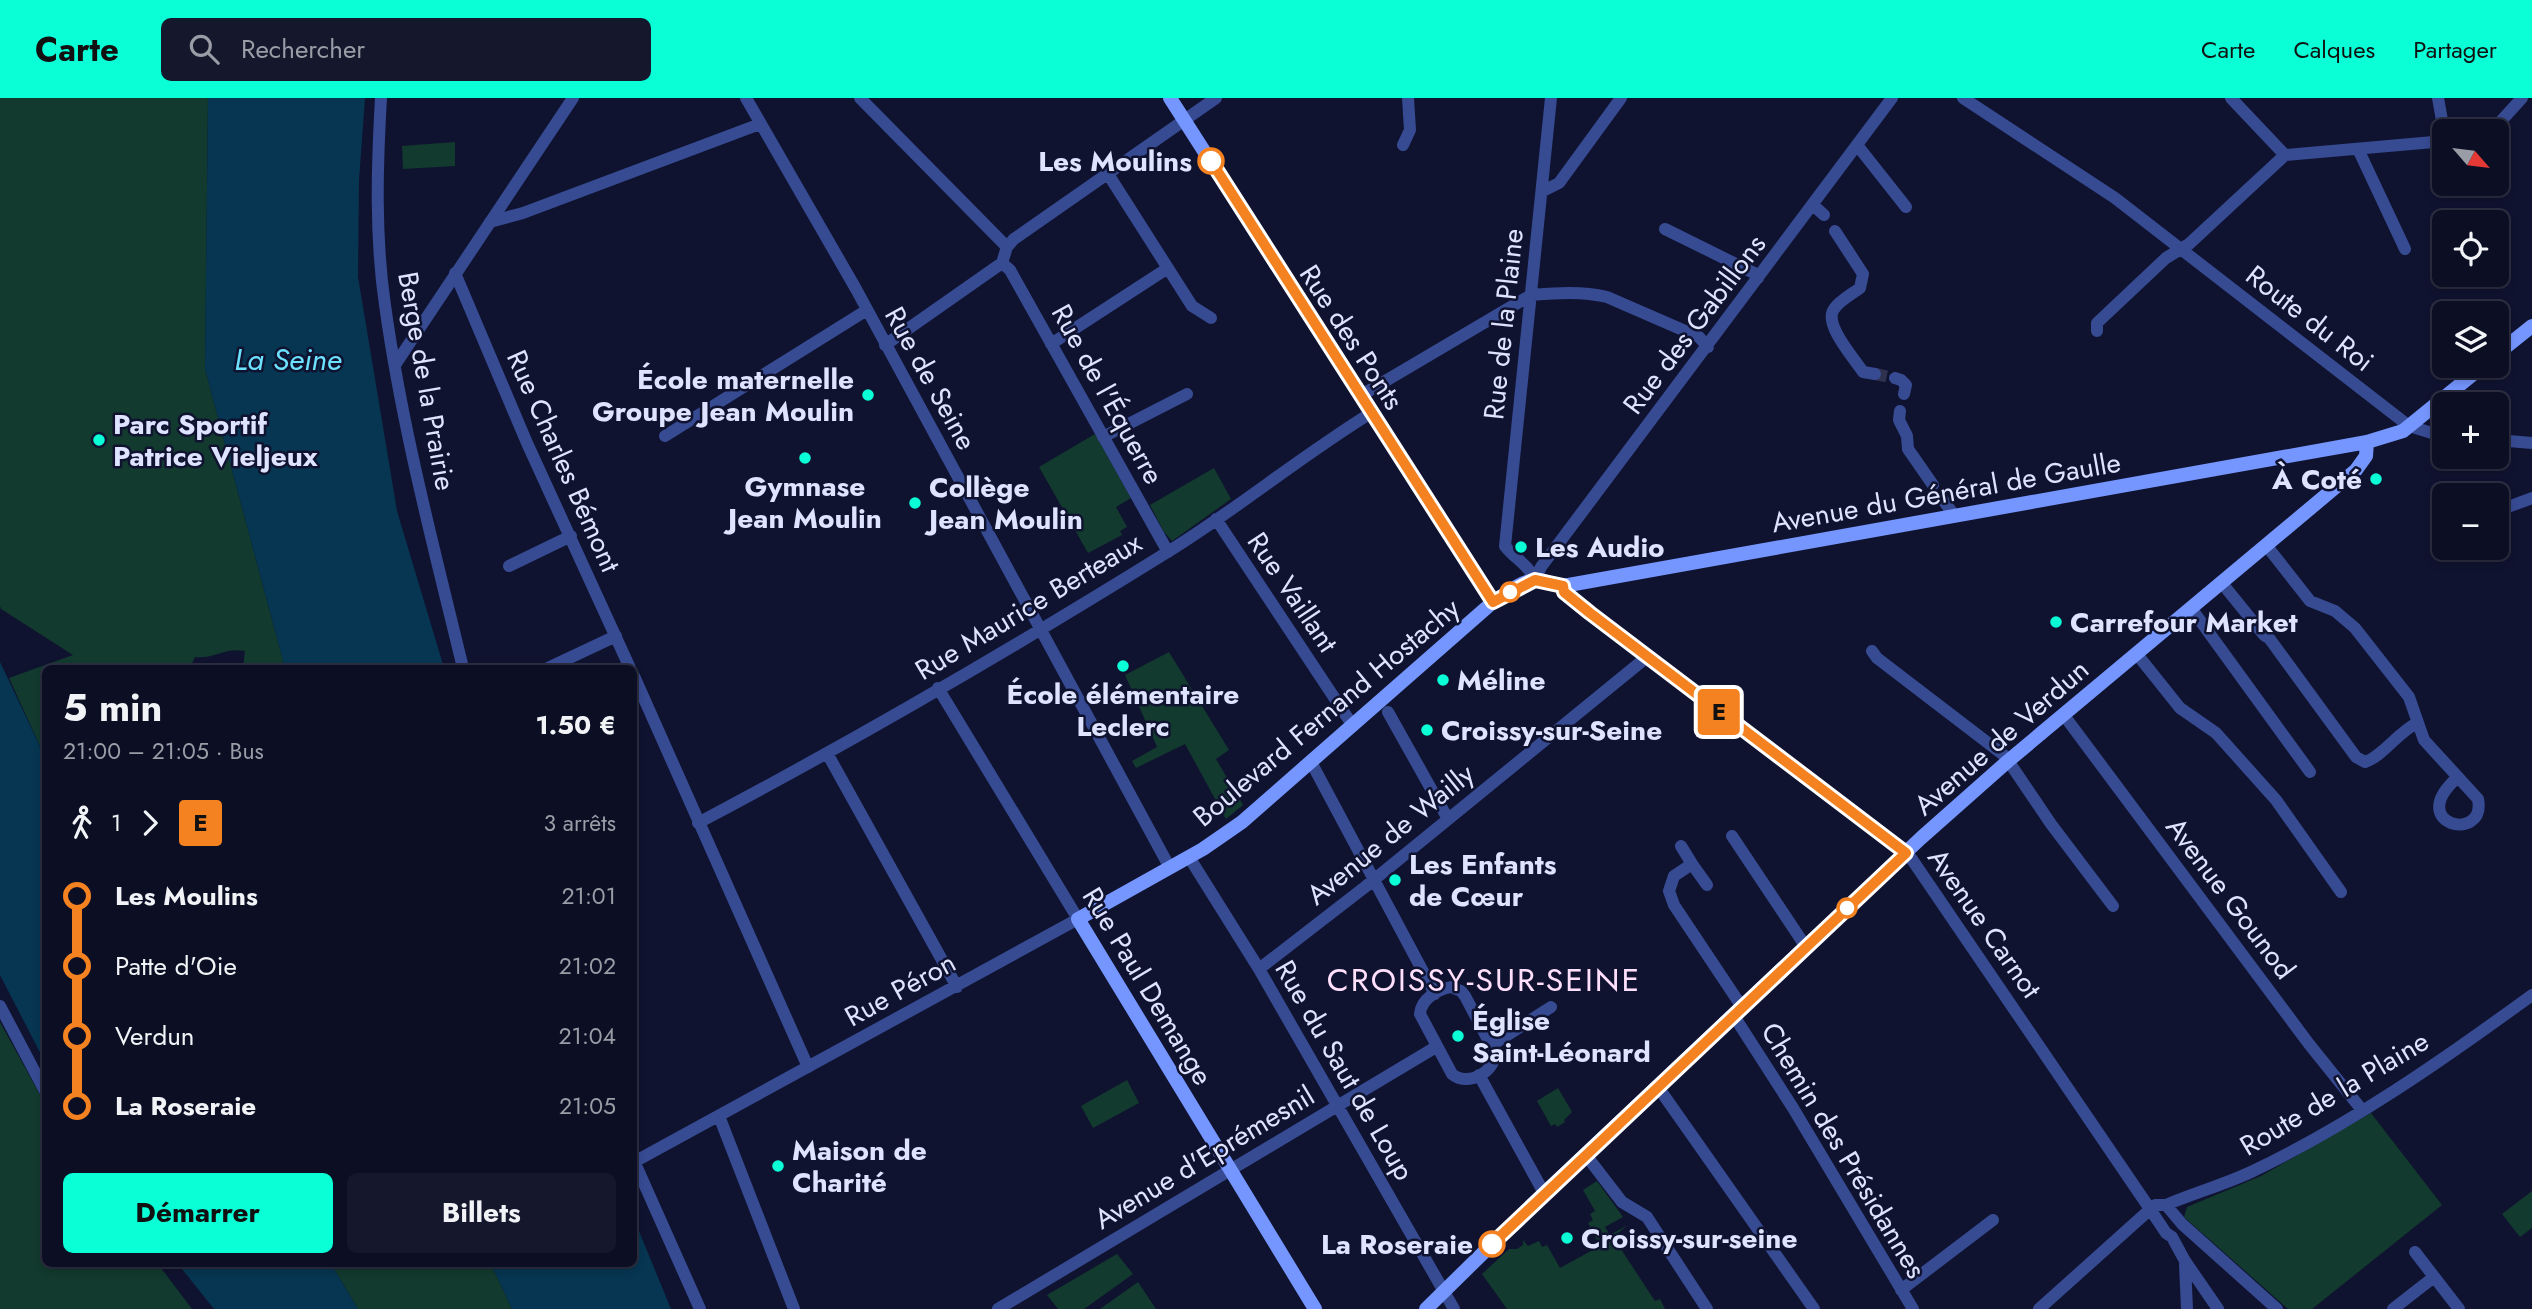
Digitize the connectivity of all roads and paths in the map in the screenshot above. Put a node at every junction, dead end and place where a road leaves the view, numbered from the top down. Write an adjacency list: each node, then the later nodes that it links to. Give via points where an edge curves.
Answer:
1 (381, 98): 48 (street, Berge de la Prairie, via 378,222)
2 (573, 98): 29 (street)
3 (746, 98): 18 (street, Rue de Seine)
4 (860, 98): 32 (street)
5 (1170, 98): 17 (main road, Rue des Ponts)
6 (1216, 98): 17 (street)
7 (1408, 98): 20 (street, via 1410,130)
8 (1551, 98): 25 (street, Rue de la Plaine)
9 (1621, 98): 25 (street, via 1559,183)
10 (1892, 98): 21 (street, Rue des Gabillons)
11 (1963, 98): 33 (street, Route du Roi, via 2115,198)
12 (2231, 98): 23 (street)
13 (2438, 98): 15 (street)
14 (2522, 98): 16 (street)
15 (2442, 119)
16 (2503, 119)
17 (1185, 120): 24 (street); 54 (main road, Rue des Ponts)
18 (760, 124): 29 (street, via 523,214); 40 (street, Rue de Seine)
19 (2432, 140): 22 (street)
20 (1403, 145)
21 (1857, 145): 26 (street, Rue des Gabillons); 27 (street)
22 (2358, 149): 23 (street); 34 (street)
23 (2285, 155): 33 (street)
24 (1108, 174): 32 (street); 36 (street)
25 (1543, 191): 39 (street, Rue de la Plaine)
26 (1814, 205): 28 (street); 38 (street, Rue des Gabillons)
27 (1906, 207)
28 (1824, 215)
29 (490, 222): 37 (street)
30 (1665, 229): 38 (street)
31 (1835, 231): 49 (street, via 1863,274 1860,288 1835,306 1831,325 1863,372)
32 (1007, 247): 35 (street)
33 (2180, 249): 43 (street, via 2097,323); 57 (street, Route du Roi)
34 (2405, 249)
35 (1002, 263): 44 (street, Rue de l'Équerre); 46 (street)
36 (1168, 268): 41 (street, via 1192,306); 44 (street)
37 (455, 274): 48 (street); 70 (street, Rue Charles Bémont)
38 (1758, 278): 47 (street, Rue des Gabillons)
39 (1531, 295): 47 (street, via 1552,292 1607,297 1699,337); 54 (street); 74 (street, Rue de la Plaine, via 1505,546)
40 (867, 310): 46 (street, Rue de Seine); 59 (street)
41 (1210, 318)
42 (2532, 326): 45 (main road)
43 (2097, 331)
44 (1051, 344): 60 (street, Rue de l'Équerre)
45 (2509, 344)
46 (885, 345): 79 (street, Rue de Seine)
47 (1708, 347): 74 (street, Rue des Gabillons)
48 (396, 365): 84 (street, Berge de la Prairie, via 414,463)
49 (1875, 374)
50 (1895, 378): 53 (street, via 1906,385)
51 (2468, 378): 57 (main road, Avenue du Général de Gaulle)
52 (1187, 394): 60 (street)
53 (1904, 394)
54 (1360, 396): 56 (main road, Rue des Ponts)
55 (1900, 411): 64 (street, via 1908,449)
56 (1371, 413): 69 (street, Rue Maurice Berteaux); 77 (main road, Rue des Ponts)
57 (2409, 426): 58 (street); 62 (main road, Avenue du Général de Gaulle)
58 (2432, 433)
59 (665, 436)
60 (1103, 437): 72 (street, Rue de l'Équerre)
61 (2509, 441): 63 (street)
62 (2367, 442): 68 (main road, Avenue du Général de Gaulle); 71 (main road, Avenue de Verdun, via 2366,456 2356,470)
63 (2532, 443)
64 (1933, 485)
65 (2532, 498): 67 (street)
66 (1943, 500): 68 (street)
67 (2509, 507)
68 (1954, 516): 76 (main road, Avenue du Général de Gaulle)
69 (1216, 519): 72 (street, Rue Maurice Berteaux); 92 (street, Rue Vaillant)
70 (571, 536): 73 (street); 80 (street, Rue Charles Bémont)
71 (2266, 545): 75 (main road, Avenue de Verdun); 91 (street, via 2310,601 2334,611 2355,628 2409,697)
72 (1168, 552): 79 (street, Rue Maurice Berteaux)
73 (509, 566)
74 (1535, 580): 76 (main road, Avenue du Général de Gaulle); 77 (main road, Boulevard Fernand Hostachy)
75 (2221, 582): 78 (main road, Avenue de Verdun); 91 (street, via 2269,638 2356,757 2373,760 2403,730)
76 (1563, 586): 83 (street, Avenue Carnot, via 1570,598)
77 (1493, 602): 92 (main road, Boulevard Fernand Hostachy)
78 (2191, 608): 82 (main road, Avenue de Verdun); 96 (street)
79 (1041, 629): 88 (street, Rue Maurice Berteaux); 105 (street, Rue de Seine)
80 (616, 636): 85 (street); 86 (street, Rue Charles Bémont)
81 (1872, 651): 94 (street)
82 (2136, 653): 90 (main road, Avenue de Verdun); 108 (street, via 2180,708 2216,733 2276,800)
83 (1647, 657): 98 (street, Avenue de Wailly); 102 (street, Avenue Carnot)
84 (462, 665)
85 (554, 665)
86 (629, 665)
87 (637, 683): 99 (street)
88 (938, 688): 93 (street, Rue Maurice Berteaux); 110 (street, Rue Paul Demange)
89 (1388, 712): 98 (street)
90 (2063, 715): 94 (main road, Avenue de Verdun); 126 (street, Avenue Gounod)
91 (2417, 723): 97 (street, via 2424,740)
92 (1353, 726): 95 (main road, Boulevard Fernand Hostachy)
93 (827, 753): 99 (street, Rue Maurice Berteaux); 113 (street)
94 (2008, 761): 102 (main road, Avenue de Verdun); 109 (street)
95 (1311, 762): 103 (main road, Boulevard Fernand Hostachy, via 1242,822); 106 (street)
96 (2310, 772)
97 (2458, 777)
98 (1448, 819): 106 (street, Avenue de Wailly)
99 (698, 823): 121 (street)
100 (1732, 836): 111 (street)
101 (1681, 846): 104 (street)
102 (1906, 853): 111 (main road, Avenue de Verdun); 134 (street, Avenue Carnot)
103 (1189, 857): 105 (main road, Rue Péron); 112 (street, Rue du Saut de Loup)
104 (1692, 864): 107 (street); 118 (street, Chemin des Présidannes, via 1674,876 1669,891)
105 (1170, 867): 110 (main road, Rue Péron)
106 (1375, 878): 112 (street, Avenue de Wailly); 114 (street)
107 (1707, 885)
108 (2341, 892)
109 (2113, 906)
110 (1078, 919): 113 (street, Rue Péron); 131 (main road, Rue Paul Demange)
111 (1806, 947): 118 (main road, Avenue de Verdun)
112 (1259, 969): 125 (street, Rue du Saut de Loup)
113 (957, 986): 121 (street, Rue Péron)
114 (1435, 994): 119 (street, via 1448,988 1461,991); 120 (street, via 1423,1001 1419,1012)
115 (2532, 995): 126 (street, Route de la Plaine)
116 (1553, 1004): 119 (street)
117 (0, 1006): 123 (street)
118 (1738, 1012): 124 (main road, Avenue de Verdun); 141 (street, Chemin des Présidannes)
119 (1492, 1045): 122 (street, via 1495,1061)
120 (1436, 1047): 122 (street, via 1458,1079); 125 (street, Avenue d'Eprémesnil)
121 (808, 1067): 127 (street, Rue Péron)
122 (1479, 1075): 132 (street)
123 (42, 1085)
124 (1658, 1087): 128 (main road, Avenue de Verdun); 150 (street)
125 (1338, 1105): 131 (street, Avenue d'Eprémesnil); 142 (street, Rue du Saut de Loup)
126 (2362, 1110): 133 (street, Route de la Plaine, via 2254,1171)
127 (719, 1116): 129 (street, Rue Péron); 143 (street)
128 (1585, 1154): 132 (main road, Avenue de Verdun); 149 (street, via 1622,1202 1647,1217)
129 (637, 1160)
130 (637, 1169): 144 (street)
131 (1231, 1170): 145 (street, Avenue d'Eprémesnil); 146 (main road, Rue Paul Demange)
132 (1544, 1193): 142 (main road, Avenue de Verdun)
133 (2166, 1205): 134 (street, Route de la Plaine); 136 (street)
134 (2150, 1209): 137 (street, Avenue Carnot); 152 (street)
135 (1993, 1220): 141 (street)
136 (2182, 1224): 137 (street); 155 (street)
137 (2172, 1237): 139 (street, Avenue Carnot)
138 (2415, 1252): 140 (street)
139 (2185, 1261): 153 (street); 154 (street, Avenue Carnot)
140 (2434, 1277): 156 (street); 157 (street)
141 (1901, 1290): 151 (street, Chemin des Présidannes)
142 (1444, 1292): 147 (main road, Avenue de Verdun); 148 (street, Rue du Saut de Loup)
143 (790, 1308)
144 (700, 1309)
145 (998, 1309)
146 (1315, 1309)
147 (1426, 1309)
148 (1454, 1309)
149 (1707, 1309)
150 (1814, 1309)
151 (1913, 1309)
152 (2039, 1309)
153 (2187, 1309)
154 (2218, 1309)
155 (2277, 1309)
156 (2393, 1309)
157 (2459, 1309)

